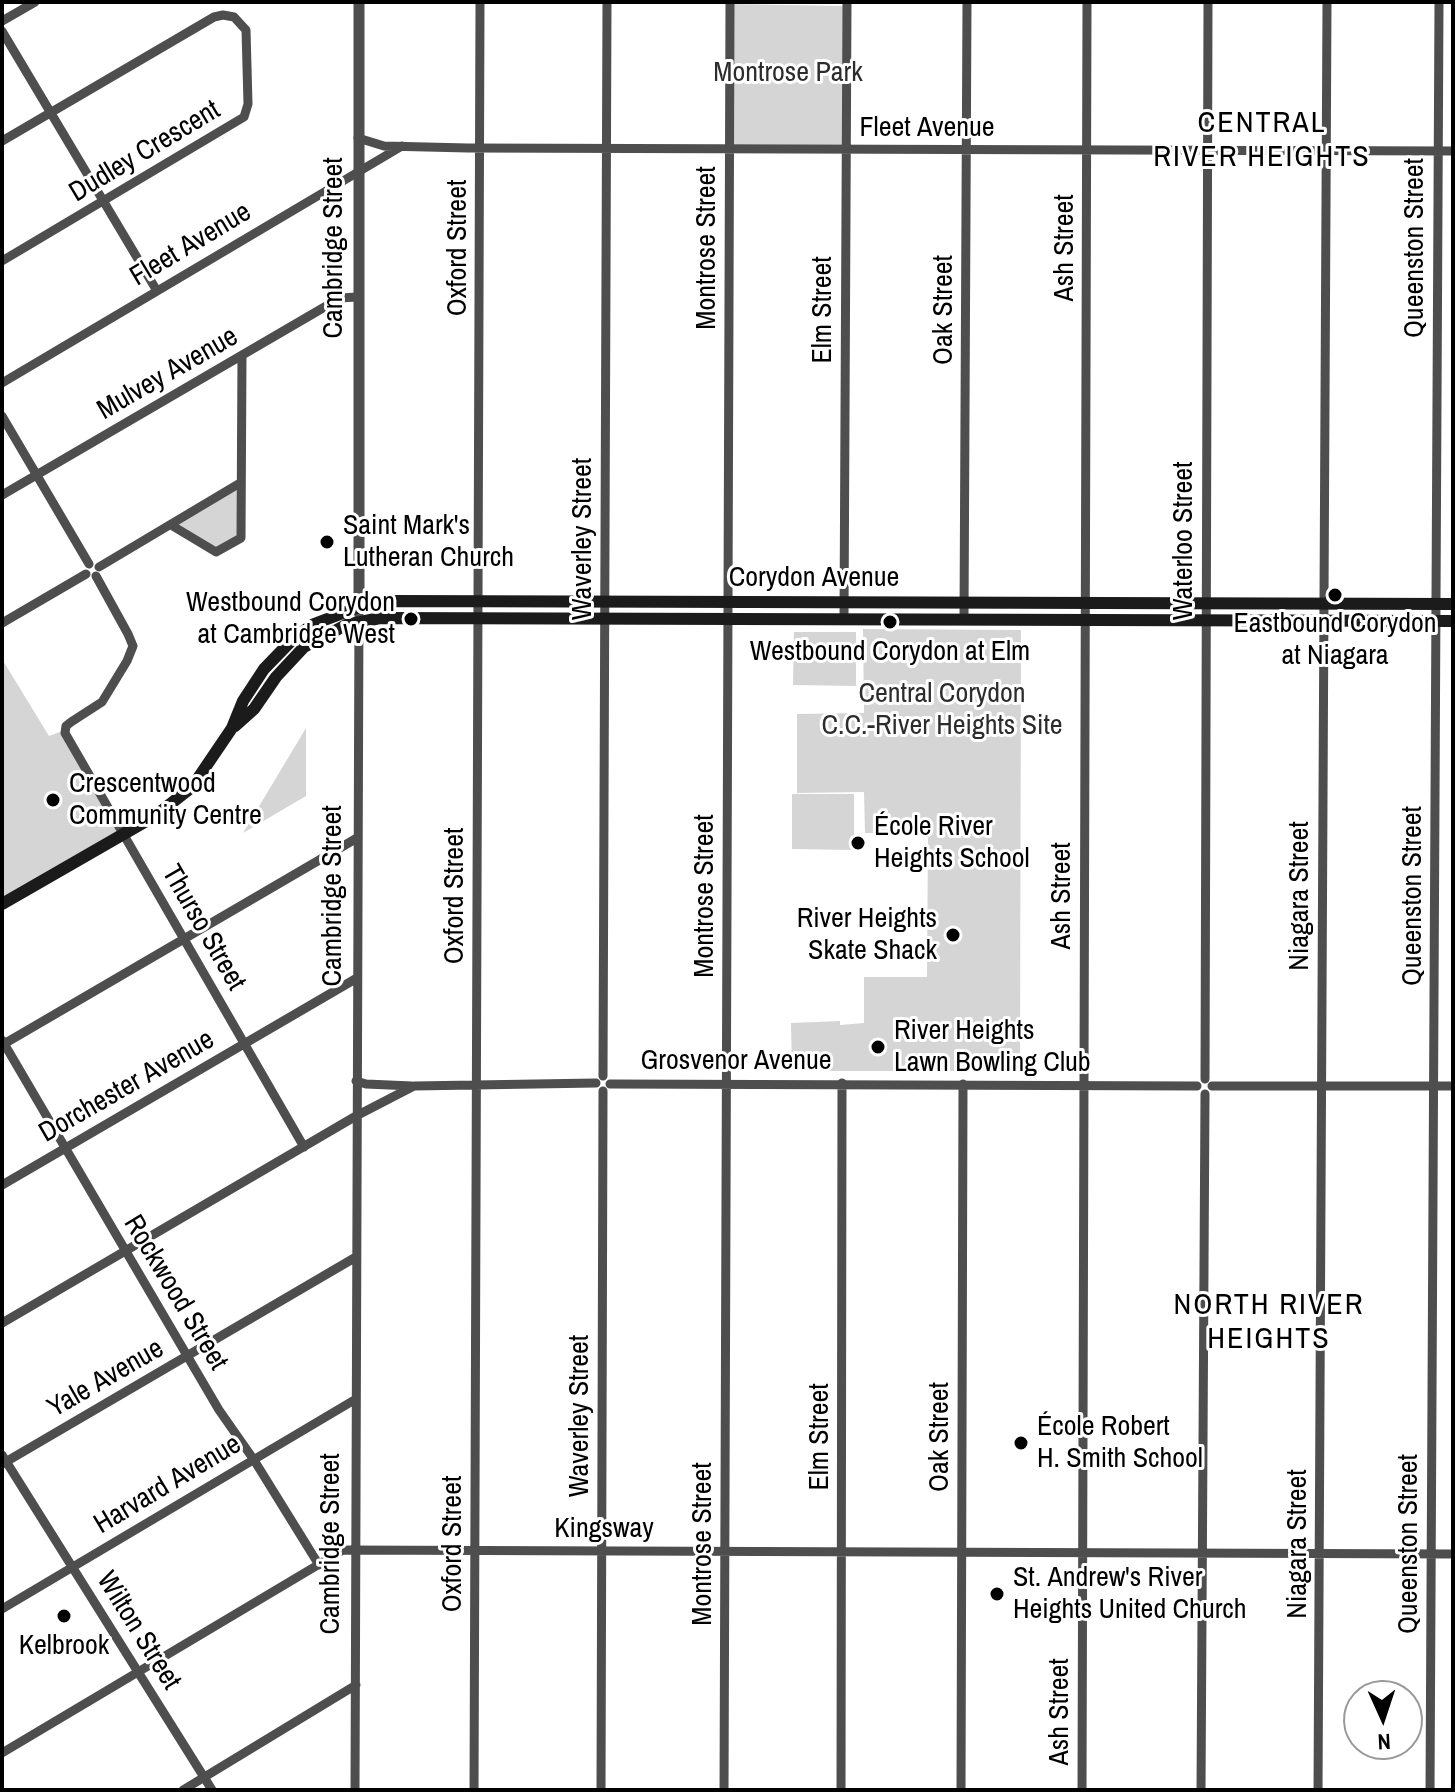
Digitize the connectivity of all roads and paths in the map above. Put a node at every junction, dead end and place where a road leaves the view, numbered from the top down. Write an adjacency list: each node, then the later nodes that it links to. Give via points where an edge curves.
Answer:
1 (35, 2): 12 (street)
2 (359, 2): 15 (street, Cambridge Street)
3 (480, 2): 18 (street, Oxford Street)
4 (607, 2): 19 (street, Waverley Street)
5 (730, 2): 20 (street, Montrose Street)
6 (847, 2): 21 (street, Elm Street)
7 (967, 2): 22 (street, Oak Street)
8 (1087, 2): 23 (street, Ash Street)
9 (1208, 2): 24 (street, Waterloo Street)
10 (1327, 2): 27 (street, Niagara Street)
11 (1439, 2): 25 (street, Queenston Street)
12 (2, 21)
13 (2, 31): 14 (street)
14 (51, 113): 16 (street); 29 (street); 29 (street, Dudley Crescent, via 214,17 228,15 244,26 244,117)
15 (358, 138): 17 (street, Fleet Avenue); 28 (street, Cambridge Street)
16 (2, 141)
17 (402, 146): 18 (street, Fleet Avenue); 28 (street, Fleet Avenue)
18 (480, 148): 19 (street, Fleet Avenue); 41 (street, Oxford Street)
19 (606, 148): 20 (street, Fleet Avenue); 42 (street, Waverley Street)
20 (729, 149): 21 (street, Fleet Avenue); 43 (street, Montrose Street)
21 (846, 149): 22 (street, Fleet Avenue); 44 (street, Elm Street)
22 (966, 149): 23 (street, Fleet Avenue); 45 (street, Oak Street)
23 (1087, 150): 24 (street, Fleet Avenue); 46 (street, Ash Street)
24 (1207, 151): 27 (street, Fleet Avenue); 47 (street, Waterloo Street)
25 (1438, 151): 26 (street, Fleet Avenue); 27 (street, Fleet Avenue); 49 (street, Queenston Street)
26 (1453, 151)
27 (1326, 152): 48 (street, Niagara Street)
28 (358, 174): 31 (street, Fleet Avenue); 32 (street, Cambridge Street)
29 (104, 202): 30 (street, Dudley Crescent); 31 (street)
30 (2, 261)
31 (157, 291): 34 (street, Fleet Avenue)
32 (357, 297): 33 (street, Mulvey Avenue, via 340,298); 51 (street, Cambridge Street)
33 (242, 355): 36 (street, Mulvey Avenue); 37 (street)
34 (2, 383)
35 (2, 416): 36 (street, Thurso Street)
36 (36, 475): 38 (street, Mulvey Avenue); 40 (street, Thurso Street)
37 (240, 483): 39 (street); 39 (street, via 241,538 216,552)
38 (2, 495)
39 (171, 525): 40 (street)
40 (93, 570): 63 (street); 65 (street, Thurso Street, via 133,646 102,702 65,730)
41 (478, 601): 42 (main road, Corydon Avenue); 51 (main road, Corydon Avenue, via 397,601); 52 (street, Oxford Street)
42 (604, 601): 43 (main road, Corydon Avenue); 53 (street, Waverley Street)
43 (728, 602): 44 (main road, Corydon Avenue); 54 (street, Montrose Street)
44 (845, 602): 45 (main road, Corydon Avenue); 56 (street, Elm Street)
45 (965, 602): 46 (main road, Corydon Avenue); 55 (street, Oak Street)
46 (1085, 603): 47 (main road, Corydon Avenue); 58 (street, Ash Street)
47 (1206, 603): 48 (main road, Corydon Avenue); 57 (street, Waterloo Street)
48 (1324, 603): 49 (main road, Corydon Avenue); 59 (street, Niagara Street)
49 (1435, 604): 50 (main road, Corydon Avenue); 61 (street, Queenston Street)
50 (1453, 604)
51 (359, 607): 60 (street, Cambridge Street); 64 (main road, Corydon Avenue, via 295,637 264,669)
52 (478, 618): 53 (main road, Corydon Avenue); 60 (main road, Corydon Avenue); 73 (street, Oxford Street)
53 (604, 618): 54 (main road, Corydon Avenue); 74 (street, Waverley Street)
54 (727, 618): 56 (main road, Corydon Avenue); 75 (street, Montrose Street)
55 (964, 618): 56 (main road, Corydon Avenue); 58 (main road, Corydon Avenue)
56 (844, 619)
57 (1206, 619): 58 (main road, Corydon Avenue); 59 (main road, Corydon Avenue); 80 (street, Waterloo Street)
58 (1086, 620): 78 (street, Ash Street)
59 (1324, 620): 61 (main road, Corydon Avenue); 81 (street, Niagara Street)
60 (358, 621): 64 (main road, Corydon Avenue, via 304,647); 66 (street, Cambridge Street)
61 (1435, 621): 62 (main road, Corydon Avenue); 82 (street, Queenston Street)
62 (1453, 621)
63 (2, 623)
64 (232, 728): 65 (main road, Corydon Avenue, via 192,787)
65 (123, 834): 67 (main road, Corydon Avenue); 68 (street, Thurso Street)
66 (357, 838): 68 (street); 69 (street, Cambridge Street)
67 (2, 904)
68 (184, 938): 70 (street); 71 (street, Thurso Street)
69 (357, 978): 71 (street, Dorchester Avenue); 72 (street, Cambridge Street)
70 (3, 1042): 88 (street, Rockwood Street)
71 (245, 1044): 87 (street, Thurso Street); 88 (street, Dorchester Avenue)
72 (356, 1081): 79 (street, Grosvenor Avenue); 84 (street, Cambridge Street)
73 (477, 1083): 74 (street, Grosvenor Avenue); 79 (street, Grosvenor Avenue); 98 (street, Oxford Street)
74 (603, 1083): 75 (street, Grosvenor Avenue); 99 (street, Waverley Street)
75 (727, 1083): 76 (street, Grosvenor Avenue); 100 (street, Montrose Street)
76 (842, 1083): 77 (street, Grosvenor Avenue); 101 (street, Elm Street)
77 (963, 1084): 78 (street, Grosvenor Avenue); 102 (street, Oak Street)
78 (1083, 1084): 80 (street, Grosvenor Avenue); 103 (street, Ash Street)
79 (414, 1086): 84 (street, Grosvenor Avenue)
80 (1205, 1086): 81 (street, Grosvenor Avenue); 104 (street, Waterloo Street)
81 (1321, 1086): 82 (street, Grosvenor Avenue); 105 (street, Niagara Street)
82 (1434, 1086): 83 (street, Grosvenor Avenue); 106 (street, Queenston Street)
83 (1453, 1086)
84 (356, 1116): 85 (street, Grosvenor Avenue); 86 (street, Cambridge Street)
85 (337, 1127): 86 (street); 87 (street, Grosvenor Avenue)
86 (355, 1139): 91 (street, Cambridge Street)
87 (304, 1147): 90 (street, Grosvenor Avenue)
88 (65, 1148): 89 (street, Dorchester Avenue); 90 (street, Rockwood Street)
89 (2, 1185)
90 (124, 1251): 92 (street, Grosvenor Avenue); 93 (street, Rockwood Street)
91 (356, 1257): 93 (street, Yale Avenue); 94 (street, Cambridge Street)
92 (2, 1323)
93 (187, 1357): 95 (street, Rockwood Street); 96 (street, Yale Avenue)
94 (356, 1399): 95 (street, Harvard Avenue); 97 (street, Cambridge Street)
95 (254, 1460): 108 (street, Rockwood Street); 109 (street, Harvard Avenue)
96 (3, 1461): 109 (street, Wilton Street)
97 (355, 1550): 98 (street, Kingsway); 108 (street, Kingsway, via 343,1550); 112 (street, Cambridge Street)
98 (475, 1551): 99 (street, Kingsway); 118 (street, Oxford Street)
99 (602, 1551): 100 (street, Kingsway); 119 (street, Waverley Street)
100 (725, 1552): 101 (street, Kingsway); 120 (street, Montrose Street)
101 (842, 1552): 102 (street, Kingsway); 121 (street, Elm Street)
102 (962, 1552): 103 (street, Kingsway); 122 (street, Oak Street)
103 (1082, 1553): 104 (street, Kingsway); 123 (street, Ash Street)
104 (1202, 1553): 105 (street, Kingsway); 124 (street, Waterloo Street)
105 (1320, 1554): 106 (street, Kingsway); 125 (street, Niagara Street)
106 (1430, 1554): 107 (street, Kingsway); 126 (street, Queenston Street)
107 (1453, 1554)
108 (319, 1565): 111 (street, Kingsway)
109 (72, 1567): 110 (street, Harvard Avenue); 111 (street, Wilton Street)
110 (2, 1609)
111 (137, 1672): 113 (street, Kingsway); 114 (street, Wilton Street)
112 (356, 1685): 114 (street); 117 (street, Cambridge Street)
113 (2, 1753)
114 (205, 1777): 115 (street); 116 (street, Wilton Street)
115 (183, 1790)
116 (212, 1790)
117 (355, 1790)
118 (474, 1790)
119 (601, 1790)
120 (724, 1790)
121 (841, 1790)
122 (961, 1790)
123 (1082, 1790)
124 (1201, 1790)
125 (1318, 1790)
126 (1430, 1790)

